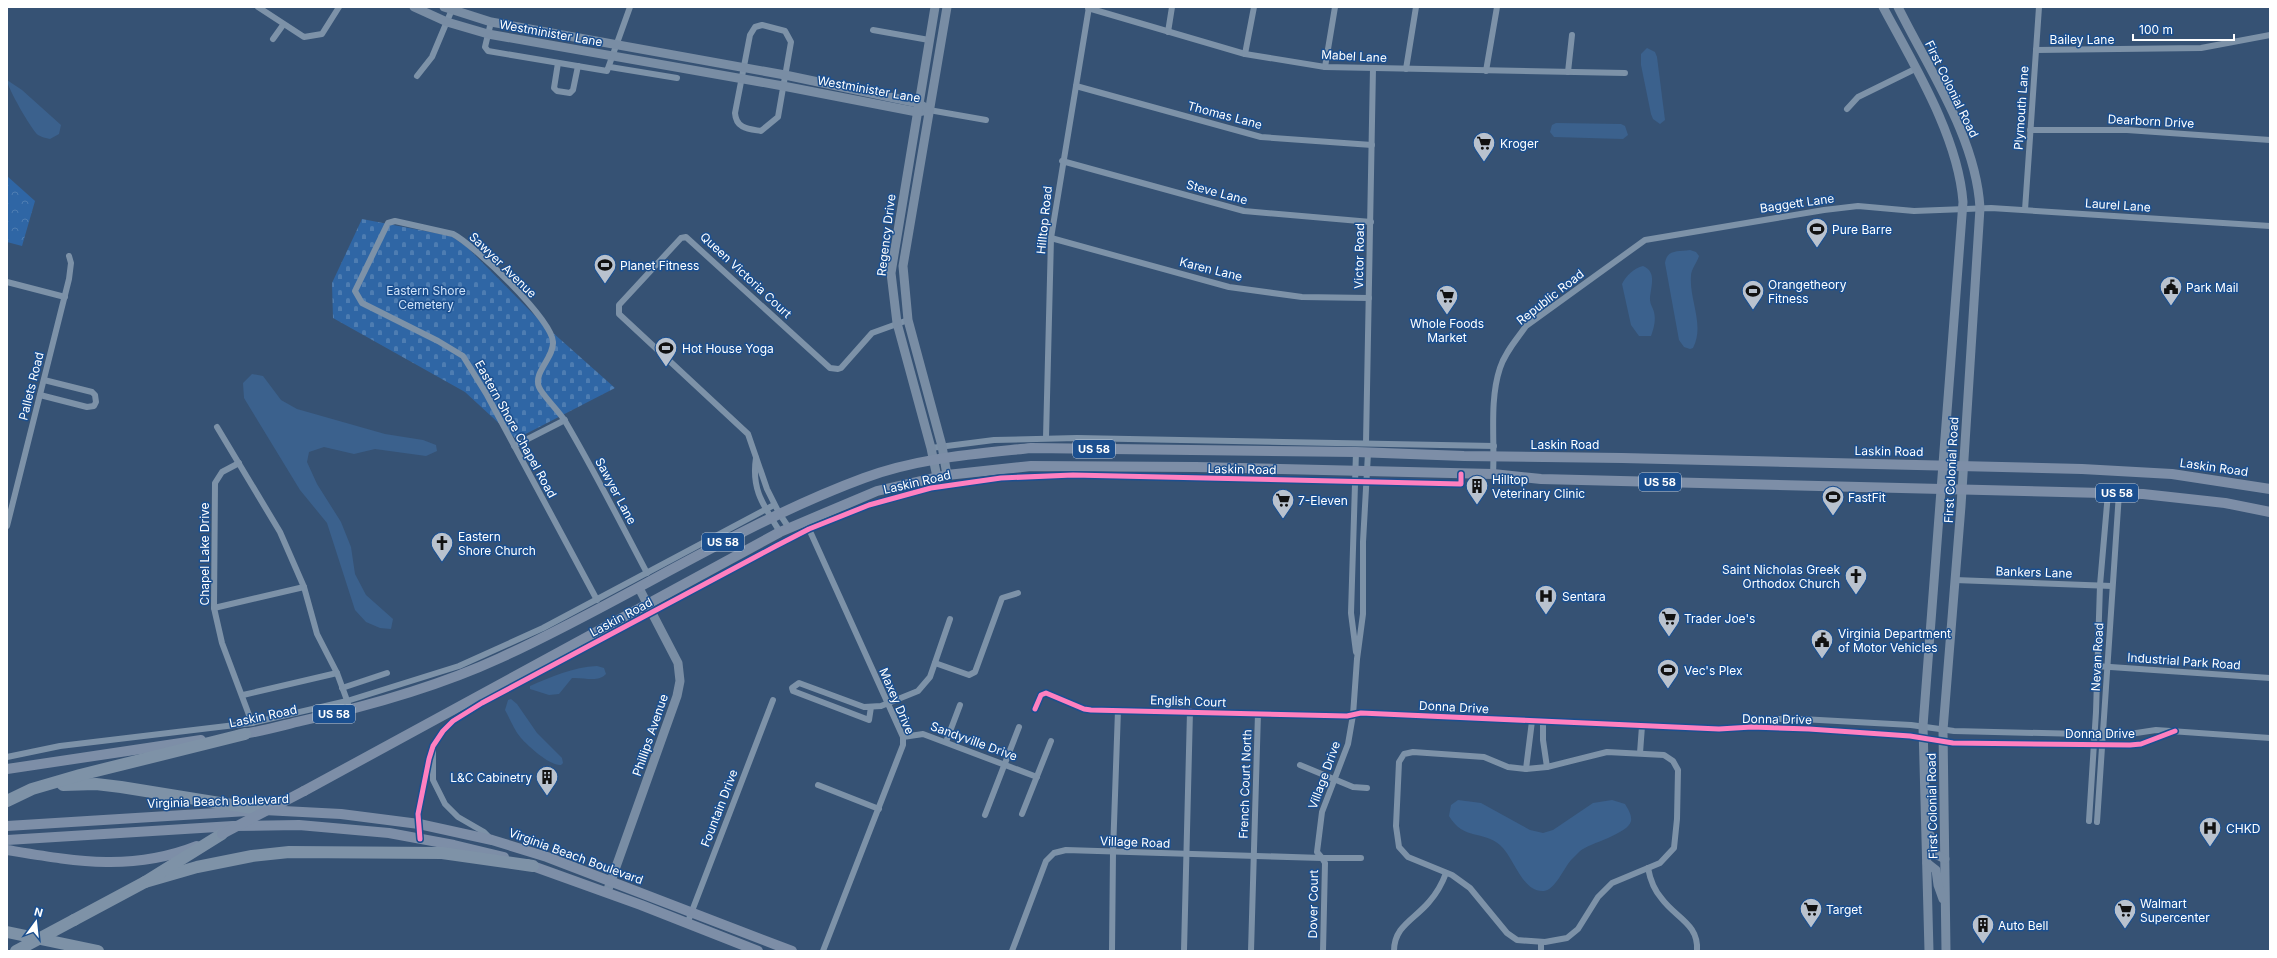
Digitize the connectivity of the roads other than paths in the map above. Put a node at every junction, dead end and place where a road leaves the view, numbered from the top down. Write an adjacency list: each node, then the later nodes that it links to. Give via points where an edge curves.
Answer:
1 (258, 7): 19 (street)
2 (339, 7): 19 (street, via 322,34 304,37)
3 (414, 7): 17 (street, Westminister Lane)
4 (630, 7): 27 (street)
5 (935, 7): 26 (street, Regency Drive)
6 (947, 7): 48 (street, Regency Drive)
7 (1172, 7): 21 (street)
8 (1254, 7): 29 (street)
9 (1335, 7): 34 (street)
10 (1416, 7): 36 (street)
11 (1497, 7): 38 (street)
12 (1883, 7): 37 (street, First Colonial Road)
13 (1898, 7): 55 (street, First Colonial Road, via 1965,140 1975,173)
14 (2039, 7): 28 (street, Plymouth Lane)
15 (449, 8): 17 (street); 18 (street, Westminister Lane)
16 (1089, 8): 21 (street, Mabel Lane); 45 (street, Hilltop Road)
17 (447, 22): 22 (street, Westminister Lane); 42 (street, via 432,58)
18 (491, 22): 22 (street); 27 (street, Westminister Lane)
19 (283, 25): 25 (street)
20 (873, 30): 26 (street)
21 (1168, 32): 29 (street, Mabel Lane)
22 (488, 34): 30 (street, Westminister Lane); 31 (street, via 485,47 488,51)
23 (2270, 35): 28 (street, Bailey Lane, via 2201,48)
24 (1572, 36): 39 (street)
25 (274, 39)
26 (929, 40): 46 (street, Regency Drive)
27 (616, 45): 30 (street); 40 (street, Westminister Lane)
28 (2036, 50): 50 (street, Plymouth Lane)
29 (1245, 54): 34 (street, Mabel Lane)
30 (613, 57): 33 (street); 40 (street, Westminister Lane)
31 (558, 63): 32 (street); 32 (street, via 554,88 570,93 573,90)
32 (578, 66): 33 (street, via 604,71)
33 (610, 67): 43 (street)
34 (1325, 67): 35 (street, Mabel Lane)
35 (1373, 68): 36 (street, Mabel Lane); 52 (street, Victor Road)
36 (1406, 69): 38 (street, Mabel Lane)
37 (1915, 69): 47 (street, via 1858,97); 54 (street, First Colonial Road, via 1953,151 1960,176)
38 (1486, 71): 39 (street, Mabel Lane)
39 (1568, 72): 41 (street, Mabel Lane)
40 (743, 73): 44 (street, Westminister Lane); 44 (street, via 753,30 762,25 785,31 790,39); 44 (street, via 736,120 743,127 761,131 778,117)
41 (1625, 74)
42 (417, 76)
43 (677, 78)
44 (784, 80): 46 (street, Westminister Lane)
45 (1076, 86): 52 (street, Thomas Lane, via 1261,137); 53 (street, Hilltop Road)
46 (918, 107): 48 (street, Westminister Lane); 67 (street, Regency Drive, via 891,273)
47 (1847, 109)
48 (929, 110): 49 (street); 66 (street, Regency Drive, via 903,266)
49 (986, 120)
50 (2030, 130): 51 (street, Dearborn Drive, via 2127,130); 56 (street, Plymouth Lane)
51 (2270, 140)
52 (1372, 144): 57 (street, Victor Road)
53 (1062, 161): 57 (street, Steve Lane, via 1244,211); 60 (street, Hilltop Road)
54 (1964, 208): 55 (street, Laurel Lane); 58 (street, Baggett Lane, via 1914,211 1872,207 1824,210); 84 (street, First Colonial Road)
55 (1980, 208): 56 (street, Laurel Lane); 85 (street, First Colonial Road)
56 (2025, 210): 59 (street, Laurel Lane)
57 (1371, 222): 65 (street, Victor Road)
58 (1726, 225): 75 (street, Republic Road, via 1646,240 1526,326 1500,368 1495,397)
59 (2270, 226)
60 (1051, 238): 65 (street, Karen Lane, via 1229,287 1302,297); 72 (street, Hilltop Road)
61 (69, 256): 64 (street, Pallets Road, via 70,279)
62 (362, 273): 70 (street, Sawyer Avenue, via 385,226 393,220 446,232 461,239 515,290 549,329 552,350 538,377 538,382 542,392); 73 (street, Eastern Shore Chapel Road, via 355,291 362,304 463,356)
63 (7, 282): 64 (street)
64 (65, 298): 68 (street, Pallets Road)
65 (1369, 298): 78 (street, Victor Road)
66 (908, 320): 67 (street); 74 (street, Regency Drive)
67 (897, 323): 77 (street, Regency Drive); 81 (street, Queen Victoria Court, via 872,333 842,368 830,368 689,238 681,238 620,303 619,314 745,431)
68 (44, 380): 69 (street, Pallets Road); 69 (street, via 92,392 96,402 94,406 87,407)
69 (40, 395): 97 (street, Pallets Road)
70 (565, 420): 73 (street); 100 (street, Sawyer Lane)
71 (217, 427): 83 (street)
72 (1046, 438): 74 (street, Laskin Road); 76 (street, Laskin Road)
73 (514, 446): 107 (street, Eastern Shore Chapel Road)
74 (942, 446): 77 (street, Laskin Road); 82 (street, Regency Drive)
75 (1494, 446): 78 (street, Laskin Road); 80 (street, Republic Road)
76 (1256, 447): 78 (street, Laskin Road); 79 (main road, Laskin Road / US 58); 82 (main road, Laskin Road / US 58, via 1032,448)
77 (931, 448): 82 (street, Regency Drive)
78 (1367, 448): 79 (main road, Laskin Road / US 58); 80 (main road, Laskin Road / US 58); 88 (street, Village Drive)
79 (1356, 452): 87 (street, Village Drive)
80 (1494, 457): 84 (main road, Laskin Road / US 58); 86 (street, Republic Road)
81 (756, 458): 95 (street, Queen Victoria Court); 95 (street, Queen Victoria Court, via 753,476)
82 (939, 459): 89 (street, Regency Drive); 95 (main road, Laskin Road / US 58, via 866,477)
83 (239, 463): 105 (street, via 280,532); 108 (street, Chapel Lake Drive, via 222,472 215,483)
84 (1944, 465): 85 (main road, Laskin Road / US 58); 90 (street, First Colonial Road)
85 (1963, 465): 91 (street, First Colonial Road); 92 (main road, Laskin Road / US 58, via 2152,472)
86 (1493, 474): 88 (main road, Laskin Road / US 58); 90 (main road, Laskin Road / US 58, via 1563,479)
87 (1354, 477): 88 (main road, Laskin Road / US 58); 89 (main road, Laskin Road / US 58, via 1203,467 1031,466); 111 (street, Village Drive, via 1351,613)
88 (1367, 477): 111 (street, Village Drive, via 1363,542 1363,614)
89 (943, 481): 98 (street, Laskin Road, via 869,505); 99 (main road, Laskin Road / US 58, via 877,491)
90 (1943, 489): 91 (main road, Laskin Road / US 58); 135 (street, First Colonial Road)
91 (1962, 489): 93 (main road, Laskin Road / US 58); 101 (street, First Colonial Road)
92 (2270, 489)
93 (2108, 493): 94 (main road, Laskin Road / US 58); 103 (street, Nevan Road)
94 (2119, 493): 96 (main road, Laskin Road / US 58, via 2201,500); 104 (street, Nevan Road)
95 (772, 511): 99 (street, Queen Victoria Court); 99 (street, Queen Victoria Court); 100 (street, Laskin Road); 102 (main road, Laskin Road / US 58)
96 (2270, 512)
97 (8, 524)
98 (809, 529): 109 (street, Laskin Road); 121 (street, Maxey Drive)
99 (785, 530): 109 (main road, Laskin Road / US 58)
100 (647, 573): 102 (street, Laskin Road)
101 (1955, 580): 103 (street, Bankers Lane); 137 (street, First Colonial Road)
102 (637, 584): 107 (street, Laskin Road); 109 (street, Phillips Avenue); 123 (main road, Laskin Road / US 58, via 500,659 446,680)
103 (2100, 585): 104 (street, Bankers Lane); 113 (street, Nevan Road)
104 (2112, 586): 114 (street, Nevan Road)
105 (304, 587): 108 (street); 115 (street, via 318,634)
106 (1018, 593): 112 (street, via 1002,598 975,672 969,675)
107 (597, 600): 123 (street, Laskin Road, via 459,666)
108 (214, 608): 119 (street, Chapel Lake Drive, via 222,643)
109 (649, 608): 150 (street, Laskin Road, via 464,713 443,731); 173 (main road, Laskin Road / US 58, bridge); 188 (street, Phillips Avenue, via 678,663 680,681 677,696)
110 (950, 619): 112 (street)
111 (1357, 659): 129 (street, Village Drive)
112 (935, 662): 121 (street, via 930,678 923,687)
113 (2096, 666): 114 (street, Industrial Park Road); 140 (street, Nevan Road)
114 (2108, 667): 117 (street, Industrial Park Road); 141 (street, Nevan Road)
115 (337, 673): 118 (street); 119 (street)
116 (387, 673): 118 (street)
117 (2270, 678)
118 (342, 688): 123 (street)
119 (243, 695): 132 (street, Chapel Lake Drive)
120 (772, 700): 192 (street, Fountain Drive)
121 (888, 703): 124 (street); 142 (street, Maxey Drive)
122 (960, 705): 146 (street)
123 (348, 706): 132 (street, Laskin Road); 139 (main road, Laskin Road / US 58)
124 (871, 707): 124 (street, via 858,706 799,683 792,688 793,691 869,720)
125 (1035, 709): 126 (street, English Court, via 1041,695 1046,693 1084,709)
126 (1118, 710): 127 (street, English Court); 178 (street)
127 (1190, 711): 128 (street, English Court); 179 (street)
128 (1258, 713): 129 (street, English Court); 180 (street, French Court North)
129 (1353, 715): 130 (street, Donna Drive, via 1361,713); 159 (street, Village Drive, via 1348,744)
130 (1532, 721): 131 (street, Donna Drive); 157 (street)
131 (1543, 721): 133 (street, Donna Drive); 155 (street)
132 (252, 723): 152 (street, Laskin Road, via 60,746)
133 (1642, 726): 134 (street, Donna Drive, via 1718,729); 151 (street)
134 (1752, 726): 135 (street, Donna Drive, via 1772,719); 143 (street, Donna Drive)
135 (1923, 726): 137 (street, Donna Drive); 143 (street, First Colonial Road)
136 (1019, 727): 153 (street)
137 (1943, 730): 140 (street, Donna Drive); 147 (street, First Colonial Road)
138 (2175, 731): 141 (street, Donna Drive, via 2156,730); 144 (street, Donna Drive); 149 (street, Donna Drive, via 2141,744)
139 (245, 734): 156 (main road, Laskin Road / US 58); 162 (highway, via 80,775)
140 (2094, 734): 141 (street, Donna Drive); 148 (street, Nevan Road)
141 (2104, 735): 149 (street, Nevan Road)
142 (903, 737): 146 (street, Sandyville Drive, via 923,734); 164 (street, Maxey Drive, via 902,751)
143 (1923, 738): 147 (street, Donna Drive); 171 (street, First Colonial Road)
144 (2270, 738)
145 (1051, 741): 158 (street)
146 (946, 742): 153 (street, Sandyville Drive)
147 (1942, 742): 148 (street, Donna Drive); 183 (street, First Colonial Road)
148 (2094, 743): 149 (street, Donna Drive); 168 (street, Nevan Road)
149 (2103, 744): 169 (street, Nevan Road)
150 (433, 746): 170 (street, Laskin Road, via 428,759 418,814); 176 (street, via 433,780 439,795 458,817 484,832)
151 (1640, 753): 155 (street, via 1595,754); 186 (street, via 1669,757 1678,770 1674,848 1663,860)
152 (7, 757)
153 (1004, 764): 158 (street, Sandyville Drive); 167 (street)
154 (1300, 765): 159 (street)
155 (1547, 767): 157 (street)
156 (7, 769)
157 (1526, 769): 187 (street, via 1508,767 1484,757 1461,754 1413,752 1401,758 1396,795 1399,847 1408,857)
158 (1037, 777): 166 (street)
159 (1335, 779): 161 (street, via 1353,787); 181 (street, Village Drive, via 1319,825 1317,852)
160 (818, 785): 164 (street)
161 (1367, 788)
162 (32, 790): 163 (highway); 165 (highway, via 96,784)
163 (7, 801)
164 (879, 809): 200 (street, Maxey Drive)
165 (264, 810): 170 (main road, Virginia Beach Boulevard, via 341,814); 172 (main road, Virginia Beach Boulevard)
166 (1022, 814)
167 (985, 815)
168 (2089, 821)
169 (2097, 822)
170 (419, 824): 174 (street, Laskin Road); 176 (main road, Virginia Beach Boulevard)
171 (1924, 824): 183 (street, via 1932,838 1935,854); 184 (street, First Colonial Road)
172 (7, 826)
173 (222, 834): 177 (main road, US 58, via 172,854 116,863 74,861); 189 (highway)
174 (420, 838): 175 (main road, Virginia Beach Boulevard, via 356,829 268,824); 185 (main road, Virginia Beach Boulevard)
175 (7, 840)
176 (492, 840): 188 (main road, Virginia Beach Boulevard)
177 (7, 850)
178 (1113, 852): 179 (street, Village Road); 201 (street, Village Road, via 1066,850 1050,856); 202 (street)
179 (1186, 854): 180 (street, Village Road); 203 (street)
180 (1254, 856): 181 (street, Village Road); 204 (street, French Court North)
181 (1322, 858): 182 (street); 205 (street, Dover Court, via 1325,863)
182 (1361, 858)
183 (1945, 859): 191 (street, First Colonial Road)
184 (1927, 863): 191 (street, via 1936,870 1938,885); 209 (street, First Colonial Road)
185 (533, 866): 189 (highway, via 442,853 289,852 252,856 197,867); 190 (main road, Virginia Beach Boulevard)
186 (1648, 868): 195 (street, via 1619,879 1603,891 1573,934 1561,940); 208 (street, via 1652,884 1662,900 1696,934)
187 (1446, 873): 195 (street, via 1470,888 1511,936 1524,942); 206 (street, via 1429,902 1400,930)
188 (611, 881): 190 (street, Phillips Avenue); 192 (main road, Virginia Beach Boulevard)
189 (144, 882): 196 (highway, bridge)
190 (607, 892): 193 (main road, Virginia Beach Boulevard)
191 (1946, 905): 210 (street, First Colonial Road)
192 (691, 912): 193 (street, Fountain Drive); 199 (main road, Virginia Beach Boulevard)
193 (687, 924): 198 (main road, Virginia Beach Boulevard)
194 (7, 932): 197 (highway)
195 (1540, 942): 207 (street)
196 (16, 951)
197 (98, 951)
198 (758, 951)
199 (792, 951)
200 (823, 951)
201 (1012, 951)
202 (1112, 951)
203 (1184, 951)
204 (1251, 951)
205 (1322, 951)
206 (1394, 951)
207 (1541, 951)
208 (1697, 951)
209 (1929, 951)
210 (1946, 951)

